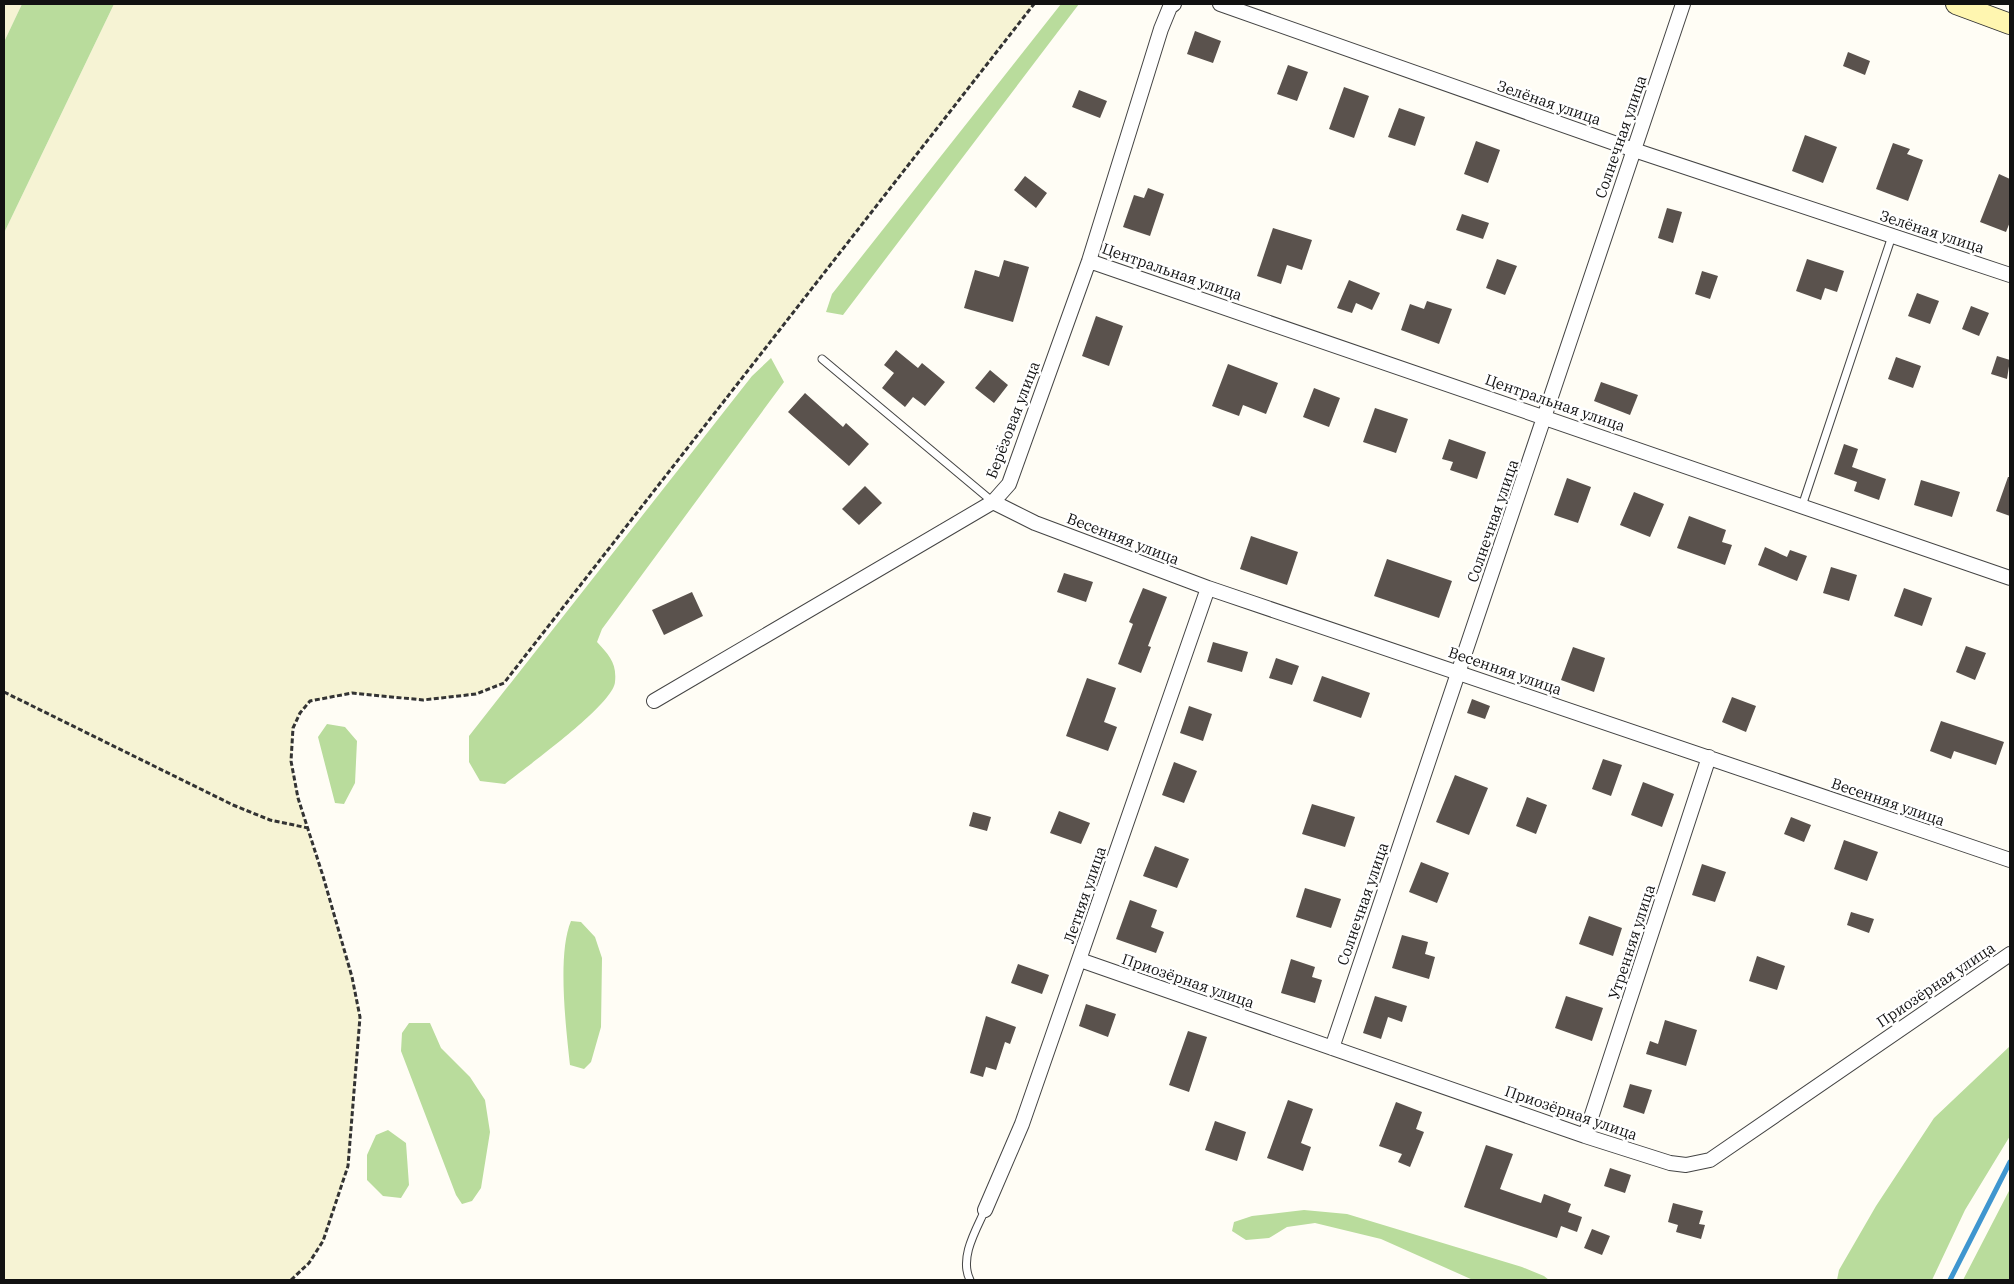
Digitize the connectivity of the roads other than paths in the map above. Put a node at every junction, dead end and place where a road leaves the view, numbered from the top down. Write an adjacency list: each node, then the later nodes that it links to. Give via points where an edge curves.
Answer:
1 (1174, 4): 8 (street, Берёзовая улица, via 1161,29)
2 (1220, 4): 6 (street, Зелёная улица)
3 (1684, 4): 6 (street, Солнечная улица)
4 (1956, 4): 5 (main road)
5 (2010, 24)
6 (1634, 150): 7 (street, Зелёная улица); 11 (street, Солнечная улица)
7 (1892, 236): 9 (street, Зелёная улица); 13 (lane)
8 (1089, 261): 11 (street, Центральная улица); 12 (street, Берёзовая улица, via 1008,484)
9 (2010, 275)
10 (822, 359): 12 (lane)
11 (1546, 417): 13 (street, Центральная улица); 16 (street, Солнечная улица)
12 (993, 502): 15 (street, Весенняя улица, via 1052,529); 17 (street, Берёзовая улица)
13 (1802, 506): 14 (street, Центральная улица)
14 (2010, 578)
15 (1208, 588): 16 (street, Весенняя улица); 21 (street, Летняя улица)
16 (1458, 673): 18 (street, Весенняя улица); 22 (street, Солнечная улица)
17 (654, 701)
18 (1710, 757): 19 (street, Весенняя улица); 23 (street, Утренняя улица)
19 (2010, 860)
20 (2010, 954): 23 (street, Приозёрная улица, via 1710,1160 1686,1165 1670,1162)
21 (1080, 960): 22 (street, Приозёрная улица); 24 (street, Летняя улица, via 1022,1124)
22 (1332, 1048): 23 (street, Приозёрная улица)
23 (1585, 1136)
24 (986, 1210): 25 (lane, via 972,1237 968,1255)
25 (970, 1280)

